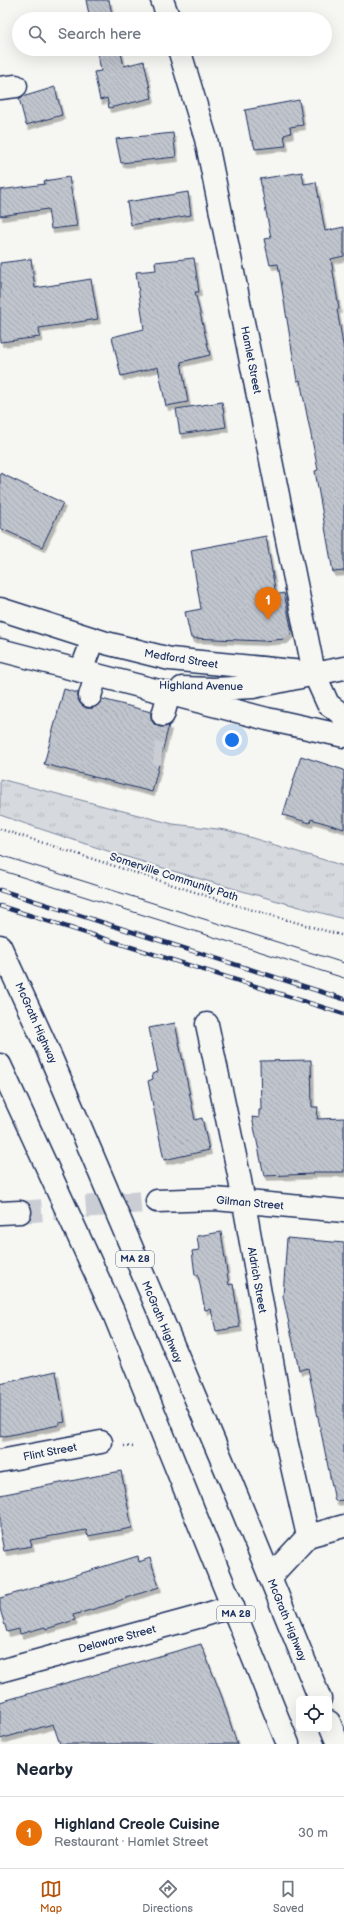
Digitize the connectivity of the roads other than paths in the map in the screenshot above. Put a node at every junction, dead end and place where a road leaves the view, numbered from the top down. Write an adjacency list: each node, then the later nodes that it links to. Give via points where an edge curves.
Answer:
1 (162, 0): 2 (main road)
2 (166, 12)
3 (181, 56): 8 (main road, Hamlet Street, via 206,139)
4 (0, 609): 5 (main road, Medford Street)
5 (93, 639): 8 (main road, Medford Street, via 170,659); 9 (main road)
6 (0, 650): 9 (main road)
7 (344, 668): 8 (main road, Highland Avenue)
8 (314, 673): 10 (main road, Highland Avenue, via 272,684 236,688); 13 (main road, via 328,704)
9 (89, 681): 10 (main road)
10 (128, 684): 11 (main road)
11 (169, 694): 12 (main road); 14 (main road)
12 (163, 715)
13 (344, 716)
14 (344, 736)
15 (2, 950): 25 (main road, McGrath Highway / MA 28, via 46,1046)
16 (207, 1024): 19 (main road, Aldrich Street)
17 (0, 1065): 26 (main road, MA 28, via 94,1266)
18 (157, 1201): 19 (main road, Gilman Street, via 215,1199)
19 (243, 1203): 20 (main road, Gilman Street); 24 (main road, Aldrich Street, via 286,1440)
20 (344, 1211)
21 (101, 1442): 22 (main road, Flint Street)
22 (0, 1461)
23 (344, 1526): 24 (main road)
24 (308, 1536): 25 (main road)
25 (270, 1577): 28 (main road, McGrath Highway / MA 28)
26 (233, 1606): 27 (main road, Delaware Street); 30 (main road, MA 28)
27 (0, 1671)
28 (319, 1696)
29 (332, 1729): 31 (main road)
30 (288, 1744)
31 (338, 1744)

